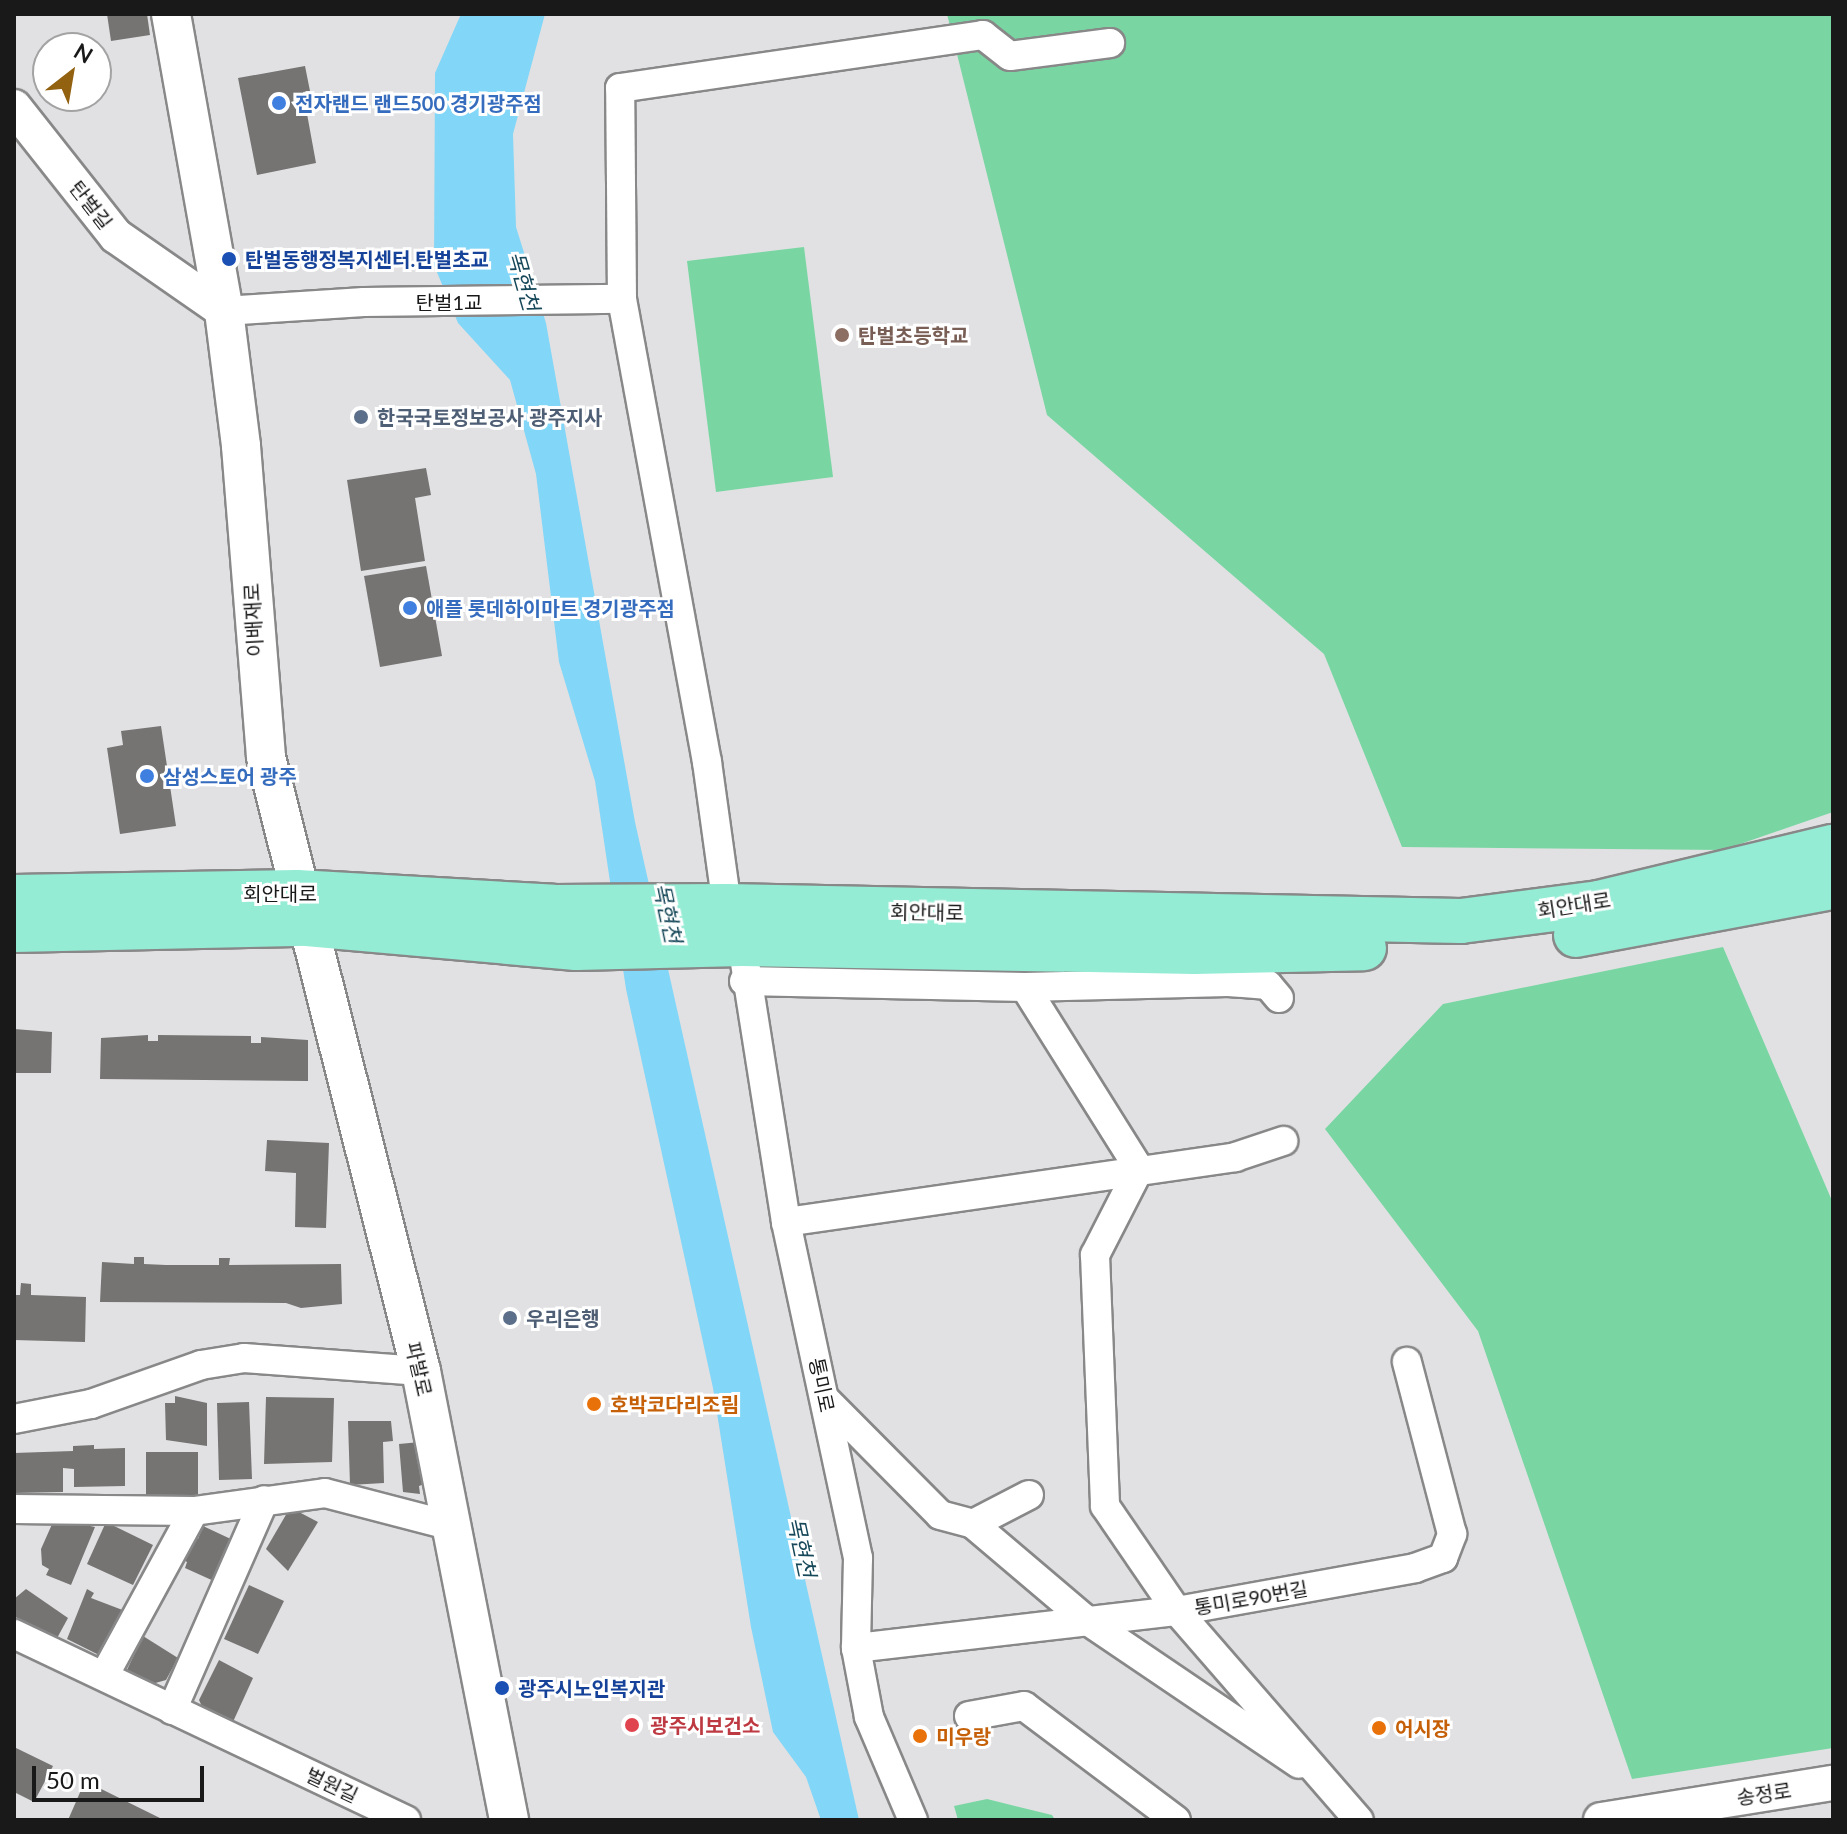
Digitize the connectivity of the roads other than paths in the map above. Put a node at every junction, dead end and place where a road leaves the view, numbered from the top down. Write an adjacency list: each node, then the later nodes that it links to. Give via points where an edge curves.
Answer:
1 (176, 21): 5 (main road, 이배재로)
2 (1110, 43): 4 (street, 통미로, via 1010,56 983,35 620,88)
3 (14, 107): 5 (street, 탄벌길, via 116,236)
4 (622, 299): 5 (street, 탄벌1교, via 364,302); 11 (street, 통미로, via 707,762)
5 (224, 311): 9 (main road, 이배재로, via 241,446 258,702)
6 (1833, 847): 11 (main road, 회안대로, via 1599,903 1461,921)
7 (1833, 887): 11 (main road, 회안대로, via 1668,921 1473,947 1194,952)
8 (14, 897): 9 (main road, 회안대로)
9 (302, 908): 10 (main road, 회안대로); 11 (main road, 회안대로, via 561,907); 11 (main road, 회안대로, via 576,948); 18 (main road, 파발로)
10 (14, 930)
11 (721, 937): 12 (street); 16 (street, 통미로)
12 (1025, 987): 13 (street, via 1228,982 1268,985); 15 (street)
13 (1279, 998)
14 (1283, 1141): 15 (street, via 1235,1157)
15 (1139, 1169): 16 (street); 27 (street, via 1095,1255 1105,1506)
16 (786, 1222): 19 (street, 통미로)
17 (1407, 1362): 27 (street, 통미로90번길, via 1452,1534 1443,1558 1415,1568)
18 (421, 1371): 20 (street, via 244,1358 201,1365 91,1404); 26 (main road, 파발로)
19 (825, 1398): 25 (street, via 940,1515); 30 (street, 통미로, via 858,1558)
20 (14, 1419)
21 (1029, 1495): 25 (street)
22 (264, 1500): 24 (street); 26 (street, via 325,1493); 32 (street)
23 (14, 1509): 24 (street)
24 (194, 1511): 31 (street)
25 (973, 1524): 28 (street)
26 (452, 1526): 37 (main road, 파발로)
27 (1177, 1611): 28 (street, 통미로90번길); 35 (street)
28 (1085, 1619): 30 (street, 통미로90번길); 35 (street)
29 (14, 1634): 31 (street, 벌원길)
30 (856, 1648): 38 (street, 통미로, via 869,1717)
31 (104, 1676): 32 (street, 벌원길)
32 (172, 1710): 36 (street, 벌원길)
33 (969, 1716): 39 (street, via 1024,1706)
34 (1833, 1783): 41 (street, 송정로)
35 (1334, 1787): 40 (street)
36 (406, 1820)
37 (509, 1820)
38 (913, 1820)
39 (1176, 1820)
40 (1359, 1820)
41 (1601, 1820)

